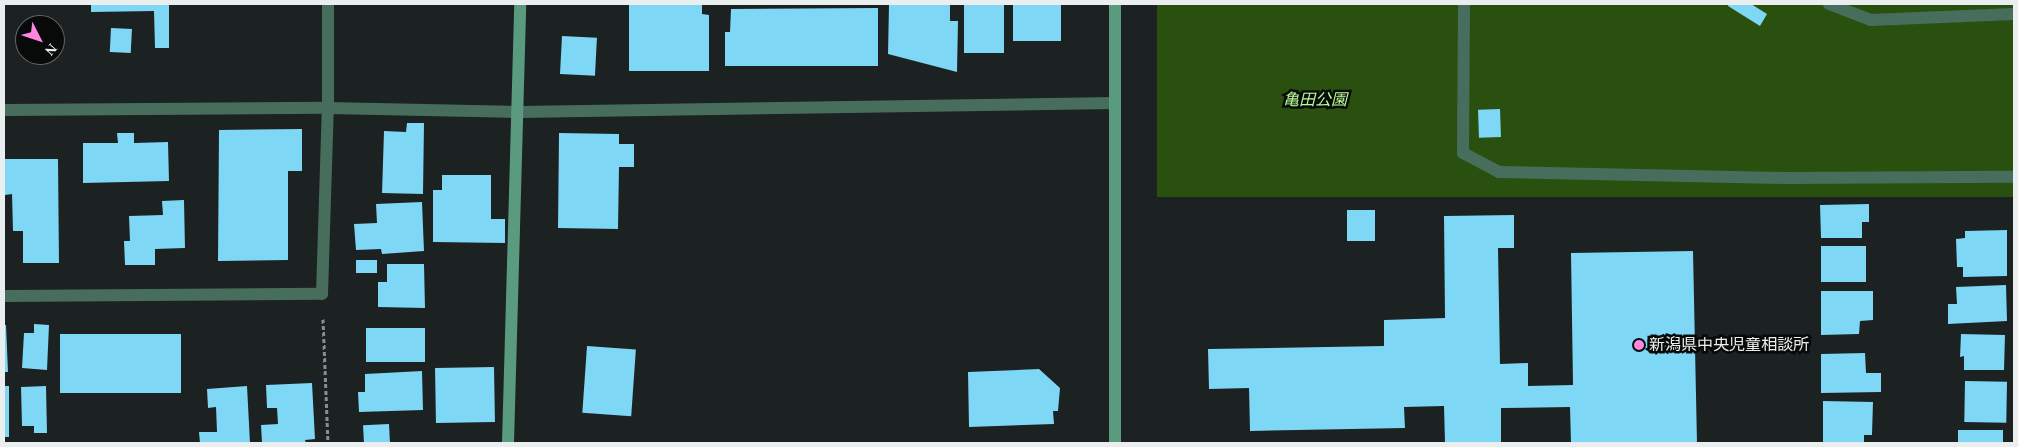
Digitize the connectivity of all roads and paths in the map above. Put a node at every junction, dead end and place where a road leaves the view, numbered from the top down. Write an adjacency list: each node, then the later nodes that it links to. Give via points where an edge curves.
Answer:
1 (328, 4): 8 (street)
2 (520, 4): 10 (street)
3 (1115, 4): 7 (street)
4 (1464, 4): 11 (street, via 1463,153 1499,172 1787,178)
5 (1829, 4): 6 (street, via 1871,20)
6 (2014, 14)
7 (1115, 103): 10 (street); 16 (street)
8 (328, 108): 9 (street); 10 (street); 12 (street)
9 (4, 110)
10 (518, 112): 15 (street)
11 (2014, 177)
12 (322, 294): 13 (street); 14 (path)
13 (4, 296)
14 (328, 443)
15 (508, 443)
16 (1115, 443)

